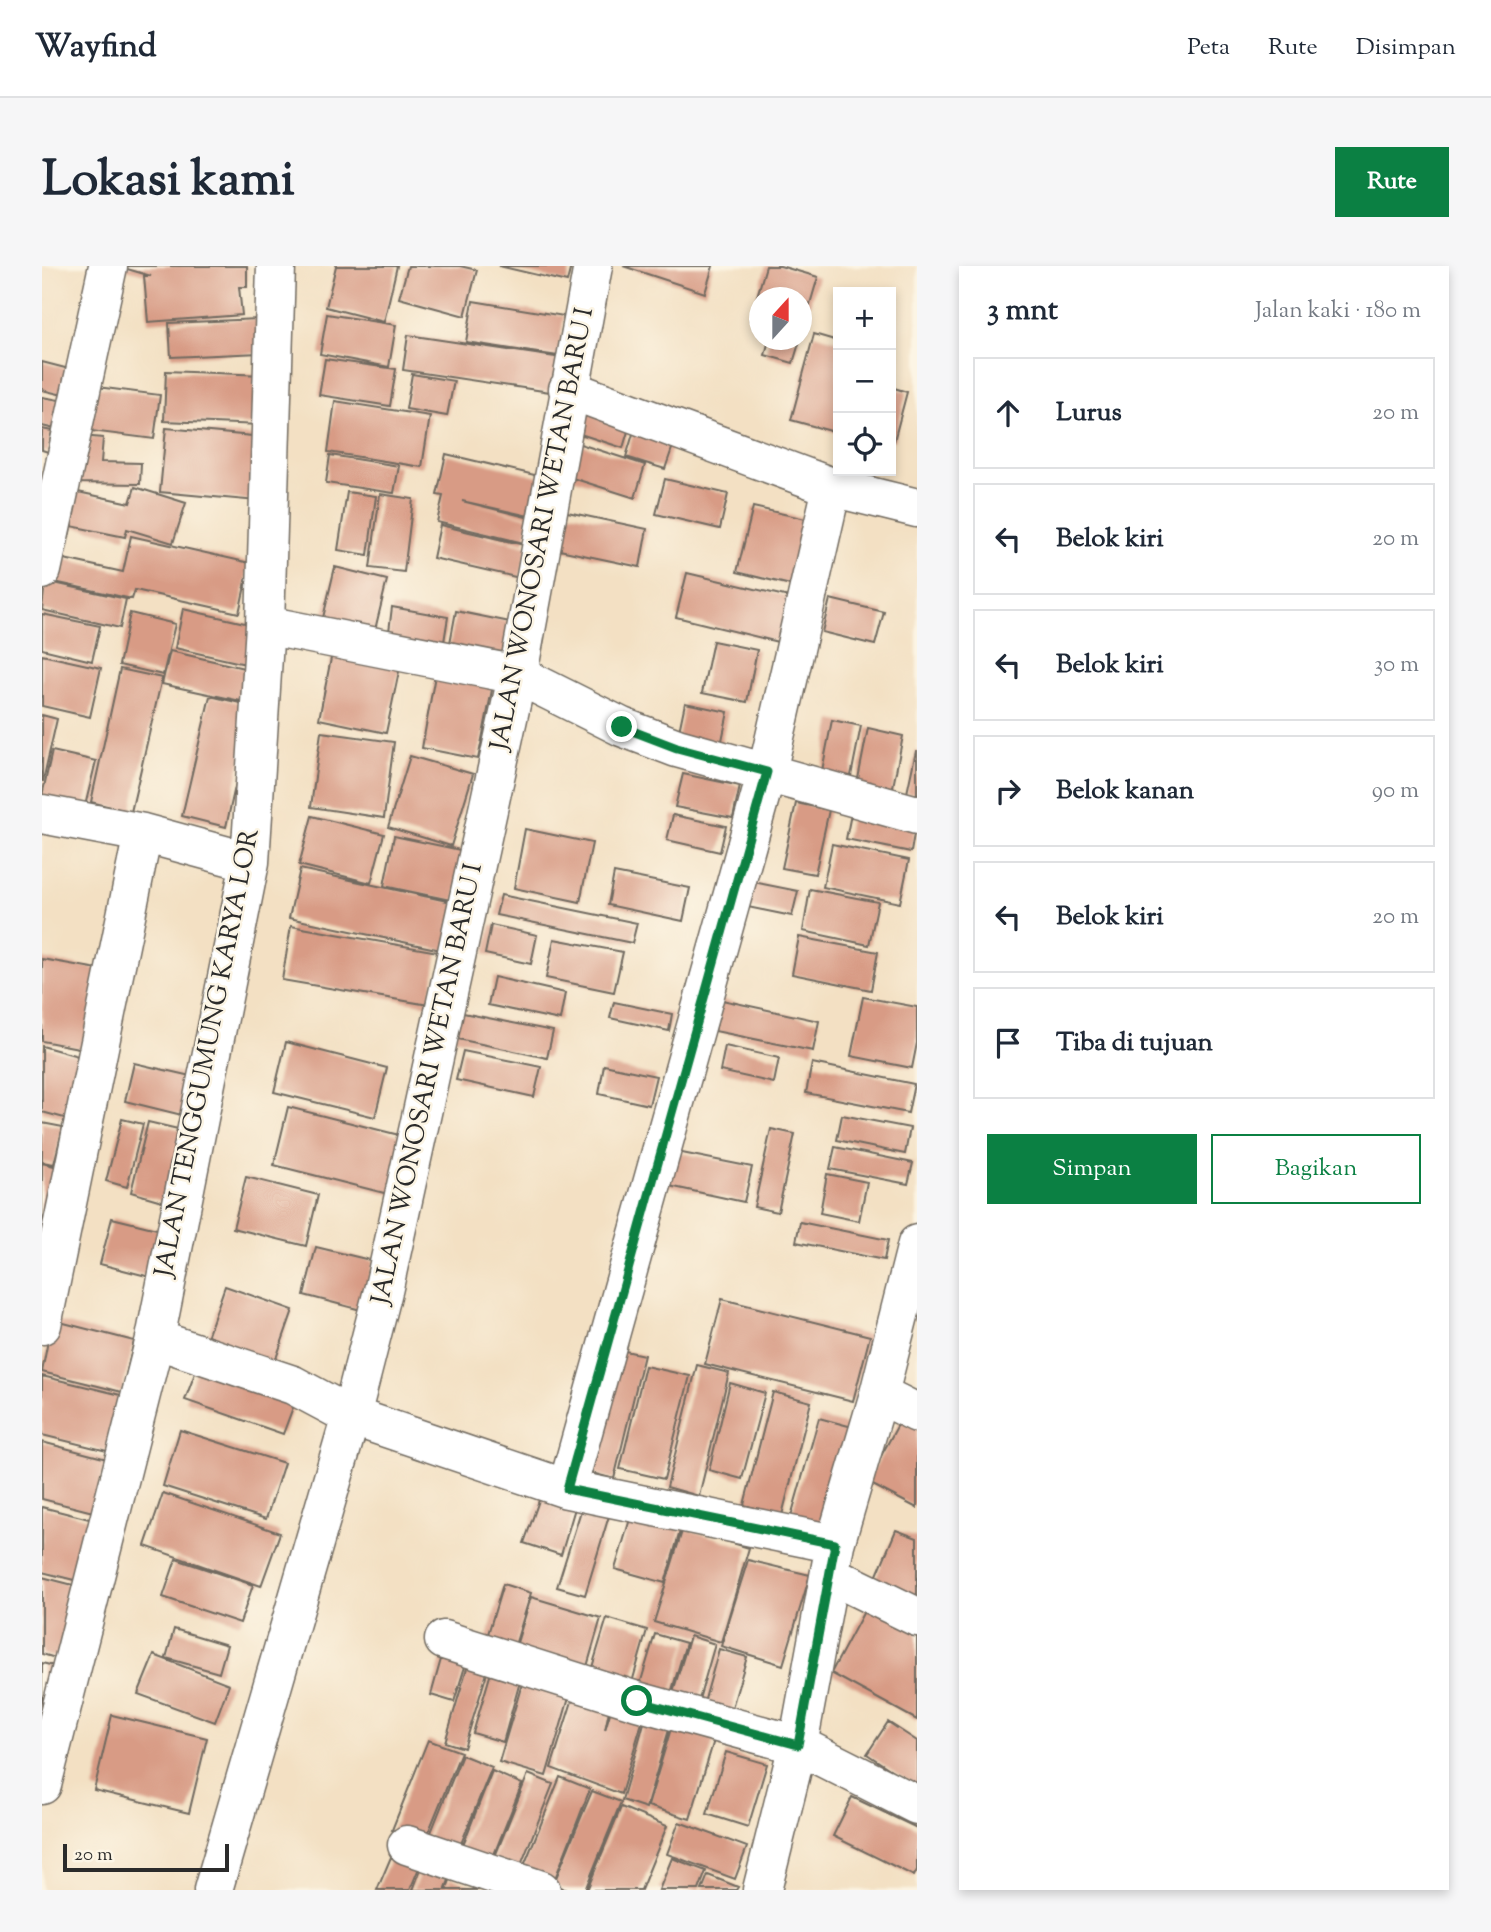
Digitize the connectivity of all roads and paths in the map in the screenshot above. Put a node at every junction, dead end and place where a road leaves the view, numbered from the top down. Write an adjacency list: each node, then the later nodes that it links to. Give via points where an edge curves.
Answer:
1 (108, 266): 7 (street)
2 (276, 266): 8 (street, JALAN TENGGUMUNG KARYA LOR)
3 (593, 266): 4 (street, JALAN WONOSARI WETAN BARU I)
4 (568, 389): 5 (street); 9 (street, JALAN WONOSARI WETAN BARU I)
5 (832, 487): 6 (street); 10 (street)
6 (917, 508)
7 (42, 570)
8 (265, 625): 9 (street); 14 (street, JALAN TENGGUMUNG KARYA LOR)
9 (518, 675): 10 (street, via 622,727 677,748); 20 (street, JALAN WONOSARI WETAN BARU I, via 384,1287)
10 (767, 772): 12 (street); 21 (street)
11 (42, 814): 13 (street)
12 (917, 815)
13 (143, 833): 14 (street); 16 (street)
14 (250, 862): 17 (street, JALAN TENGGUMUNG KARYA LOR)
15 (917, 1244): 18 (street)
16 (42, 1325)
17 (155, 1339): 20 (street, via 293,1385); 26 (street, JALAN TENGGUMUNG KARYA LOR)
18 (879, 1394): 19 (street); 22 (street)
19 (917, 1413)
20 (351, 1416): 21 (street); 29 (street, JALAN WONOSARI WETAN BARU I)
21 (567, 1489): 22 (street)
22 (833, 1560): 23 (street); 25 (street)
23 (917, 1617)
24 (444, 1640): 25 (street, via 637,1701)
25 (798, 1745): 27 (street); 31 (street)
26 (42, 1784)
27 (917, 1805)
28 (407, 1845): 30 (street)
29 (212, 1890)
30 (541, 1890)
31 (762, 1890)

